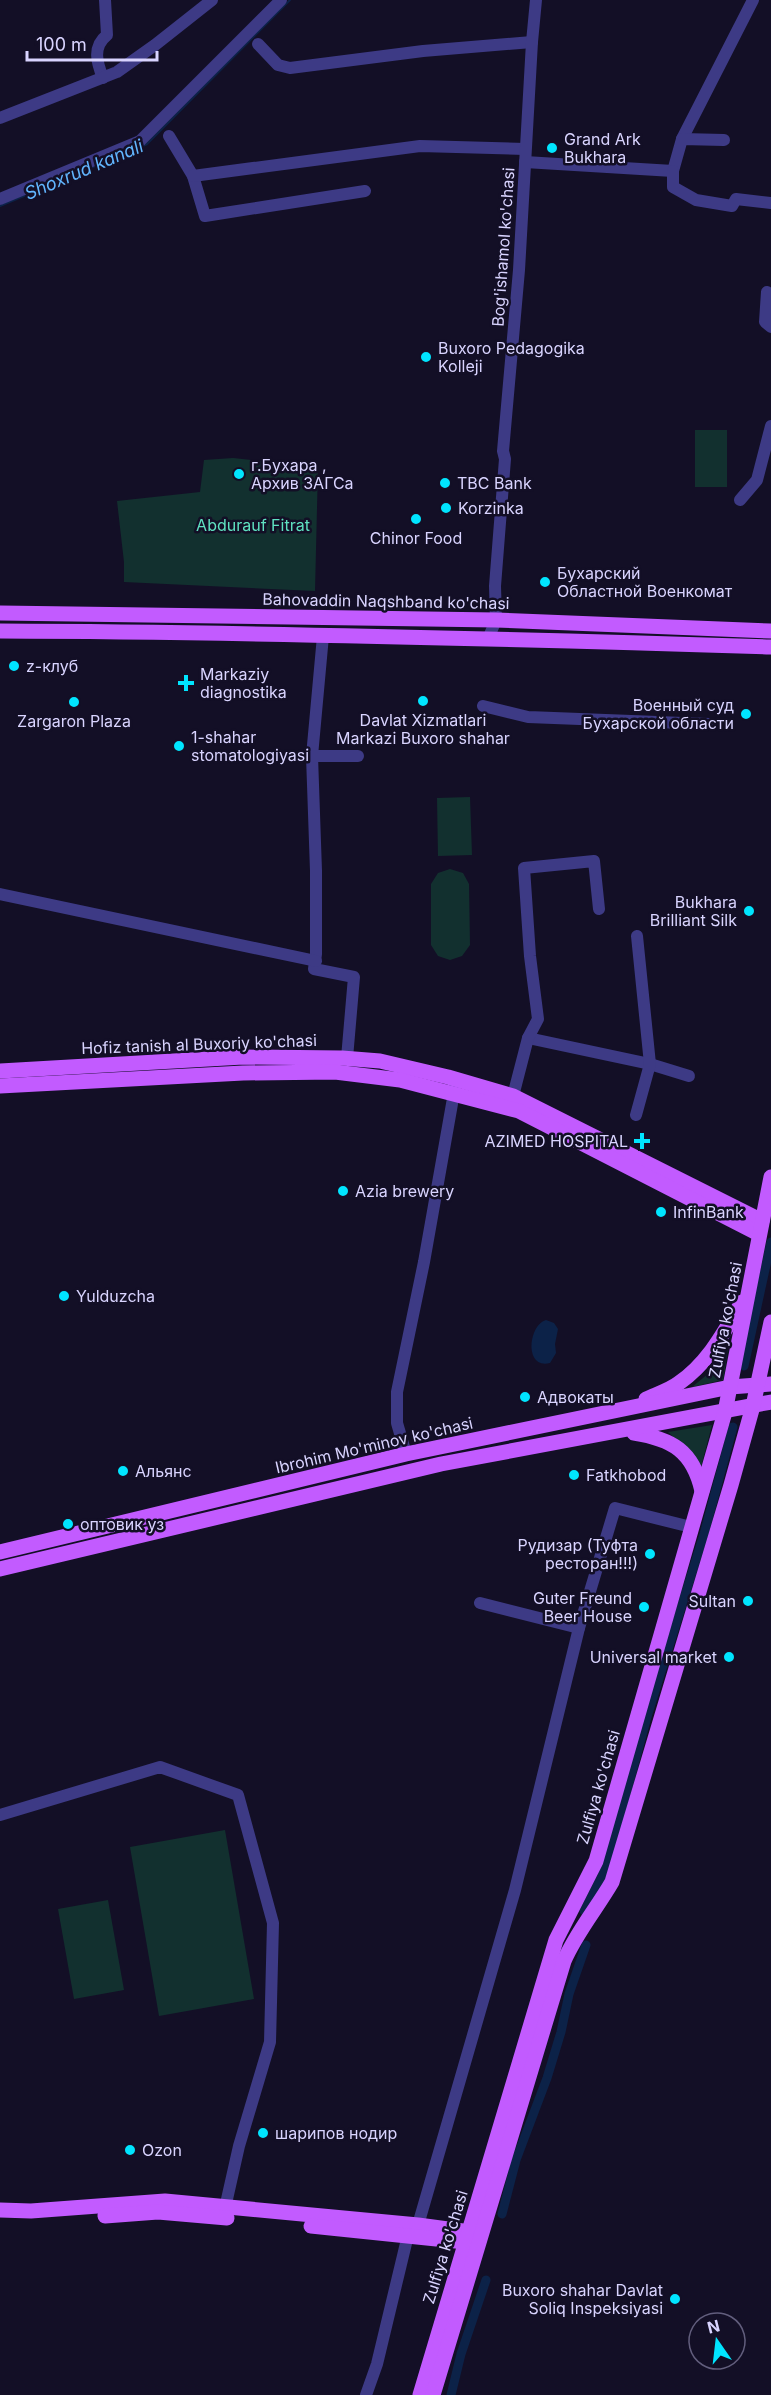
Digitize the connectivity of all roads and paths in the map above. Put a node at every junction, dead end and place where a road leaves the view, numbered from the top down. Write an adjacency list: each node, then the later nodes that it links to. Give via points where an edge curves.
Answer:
1 (105, 0): 8 (street, via 107,35 101,40 95,60)
2 (212, 0): 8 (street, via 155,45)
3 (281, 0): 17 (street, via 140,141)
4 (536, 0): 6 (street, Bog'ishamol ko'chasi)
5 (753, 0): 11 (street)
6 (532, 42): 7 (street, via 423,51 290,69 278,65); 13 (street, Bog'ishamol ko'chasi)
7 (258, 44)
8 (103, 78): 9 (street)
9 (0, 118)
10 (169, 136): 15 (street)
11 (682, 139): 12 (street); 14 (street)
12 (724, 140)
13 (525, 156): 14 (street); 15 (street, via 420,146); 24 (street, Bog'ishamol ko'chasi, via 503,451)
14 (673, 171): 18 (street, via 673,187 696,200 732,206 736,199)
15 (193, 176): 16 (street, via 205,216)
16 (365, 192)
17 (0, 200)
18 (771, 204)
19 (767, 292): 20 (street, via 765,322)
20 (771, 327)
21 (771, 426): 22 (street, via 758,480)
22 (740, 500)
23 (0, 613): 24 (main road, Bahovaddin Naqshband ko'chasi)
24 (496, 620): 26 (main road, Bahovaddin Naqshband ko'chasi); 28 (street, Bog'ishamol ko'chasi)
25 (0, 631): 27 (main road)
26 (771, 631)
27 (323, 636): 28 (main road); 32 (street)
28 (488, 639): 29 (main road)
29 (771, 647)
30 (483, 706): 31 (street, via 528,717)
31 (709, 724)
32 (312, 756): 33 (street); 37 (street)
33 (358, 756)
34 (0, 894): 37 (street)
35 (599, 909): 38 (street, via 594,861 524,868 537,1019)
36 (637, 936): 40 (street)
37 (316, 961): 39 (street, via 314,969 354,977)
38 (528, 1038): 40 (street); 45 (street)
39 (347, 1058): 41 (main road, Hofiz tanish al Buxoriy ko'chasi, via 243,1058); 44 (main road, Hofiz tanish al Buxoriy ko'chasi, via 380,1062)
40 (650, 1064): 42 (street); 46 (street)
41 (0, 1071)
42 (689, 1076)
43 (0, 1086): 44 (main road, Hofiz tanish al Buxoriy ko'chasi, via 335,1072)
44 (454, 1087): 45 (main road, Hofiz tanish al Buxoriy ko'chasi); 59 (street, via 397,1392 397,1423)
45 (518, 1102): 48 (main road, Hofiz tanish al Buxoriy ko'chasi)
46 (636, 1115)
47 (771, 1177): 48 (main road, Zulfiya ko'chasi)
48 (761, 1227): 49 (main road, Zulfiya ko'chasi)
49 (747, 1291): 52 (main road, Zulfiya ko'chasi); 55 (main road, via 701,1365 678,1384)
50 (770, 1329): 51 (main road, Zulfiya ko'chasi)
51 (765, 1384): 52 (main road, Ibrohim Mo'minov ko'chasi); 54 (main road, Zulfiya ko'chasi)
52 (730, 1387): 55 (main road, Ibrohim Mo'minov ko'chasi); 56 (main road, Zulfiya ko'chasi)
53 (771, 1402): 54 (main road)
54 (753, 1406): 56 (main road, Ibrohim Mo'minov ko'chasi); 72 (main road, Zulfiya ko'chasi, via 612,1882 564,1961)
55 (623, 1410): 58 (main road, Ibrohim Mo'minov ko'chasi)
56 (725, 1412): 57 (main road, Ibrohim Mo'minov ko'chasi); 61 (main road, Zulfiya ko'chasi)
57 (622, 1431): 60 (main road, Ibrohim Mo'minov ko'chasi); 61 (main road, via 654,1436 676,1445 699,1475)
58 (437, 1447): 59 (main road, Ibrohim Mo'minov ko'chasi); 60 (main road)
59 (406, 1454): 63 (main road, Ibrohim Mo'minov ko'chasi)
60 (441, 1464): 64 (main road, Ibrohim Mo'minov ko'chasi)
61 (702, 1491): 62 (main road, Zulfiya ko'chasi)
62 (691, 1527): 66 (street, via 615,1508); 72 (main road, Zulfiya ko'chasi, via 596,1861 556,1940)
63 (0, 1552)
64 (0, 1569)
65 (480, 1603): 66 (street)
66 (579, 1628): 71 (street, via 515,1890)
67 (0, 1815): 68 (street, via 160,1767 238,1795 273,1923 270,2042)
68 (225, 2208): 69 (main road, via 160,2201); 71 (main road)
69 (0, 2210)
70 (0, 2221): 71 (main road, via 158,2212)
71 (413, 2230): 72 (main road); 73 (street)
72 (474, 2237): 74 (main road, Zulfiya ko'chasi); 75 (main road, Zulfiya ko'chasi)
73 (366, 2395)
74 (420, 2395)
75 (433, 2395)

